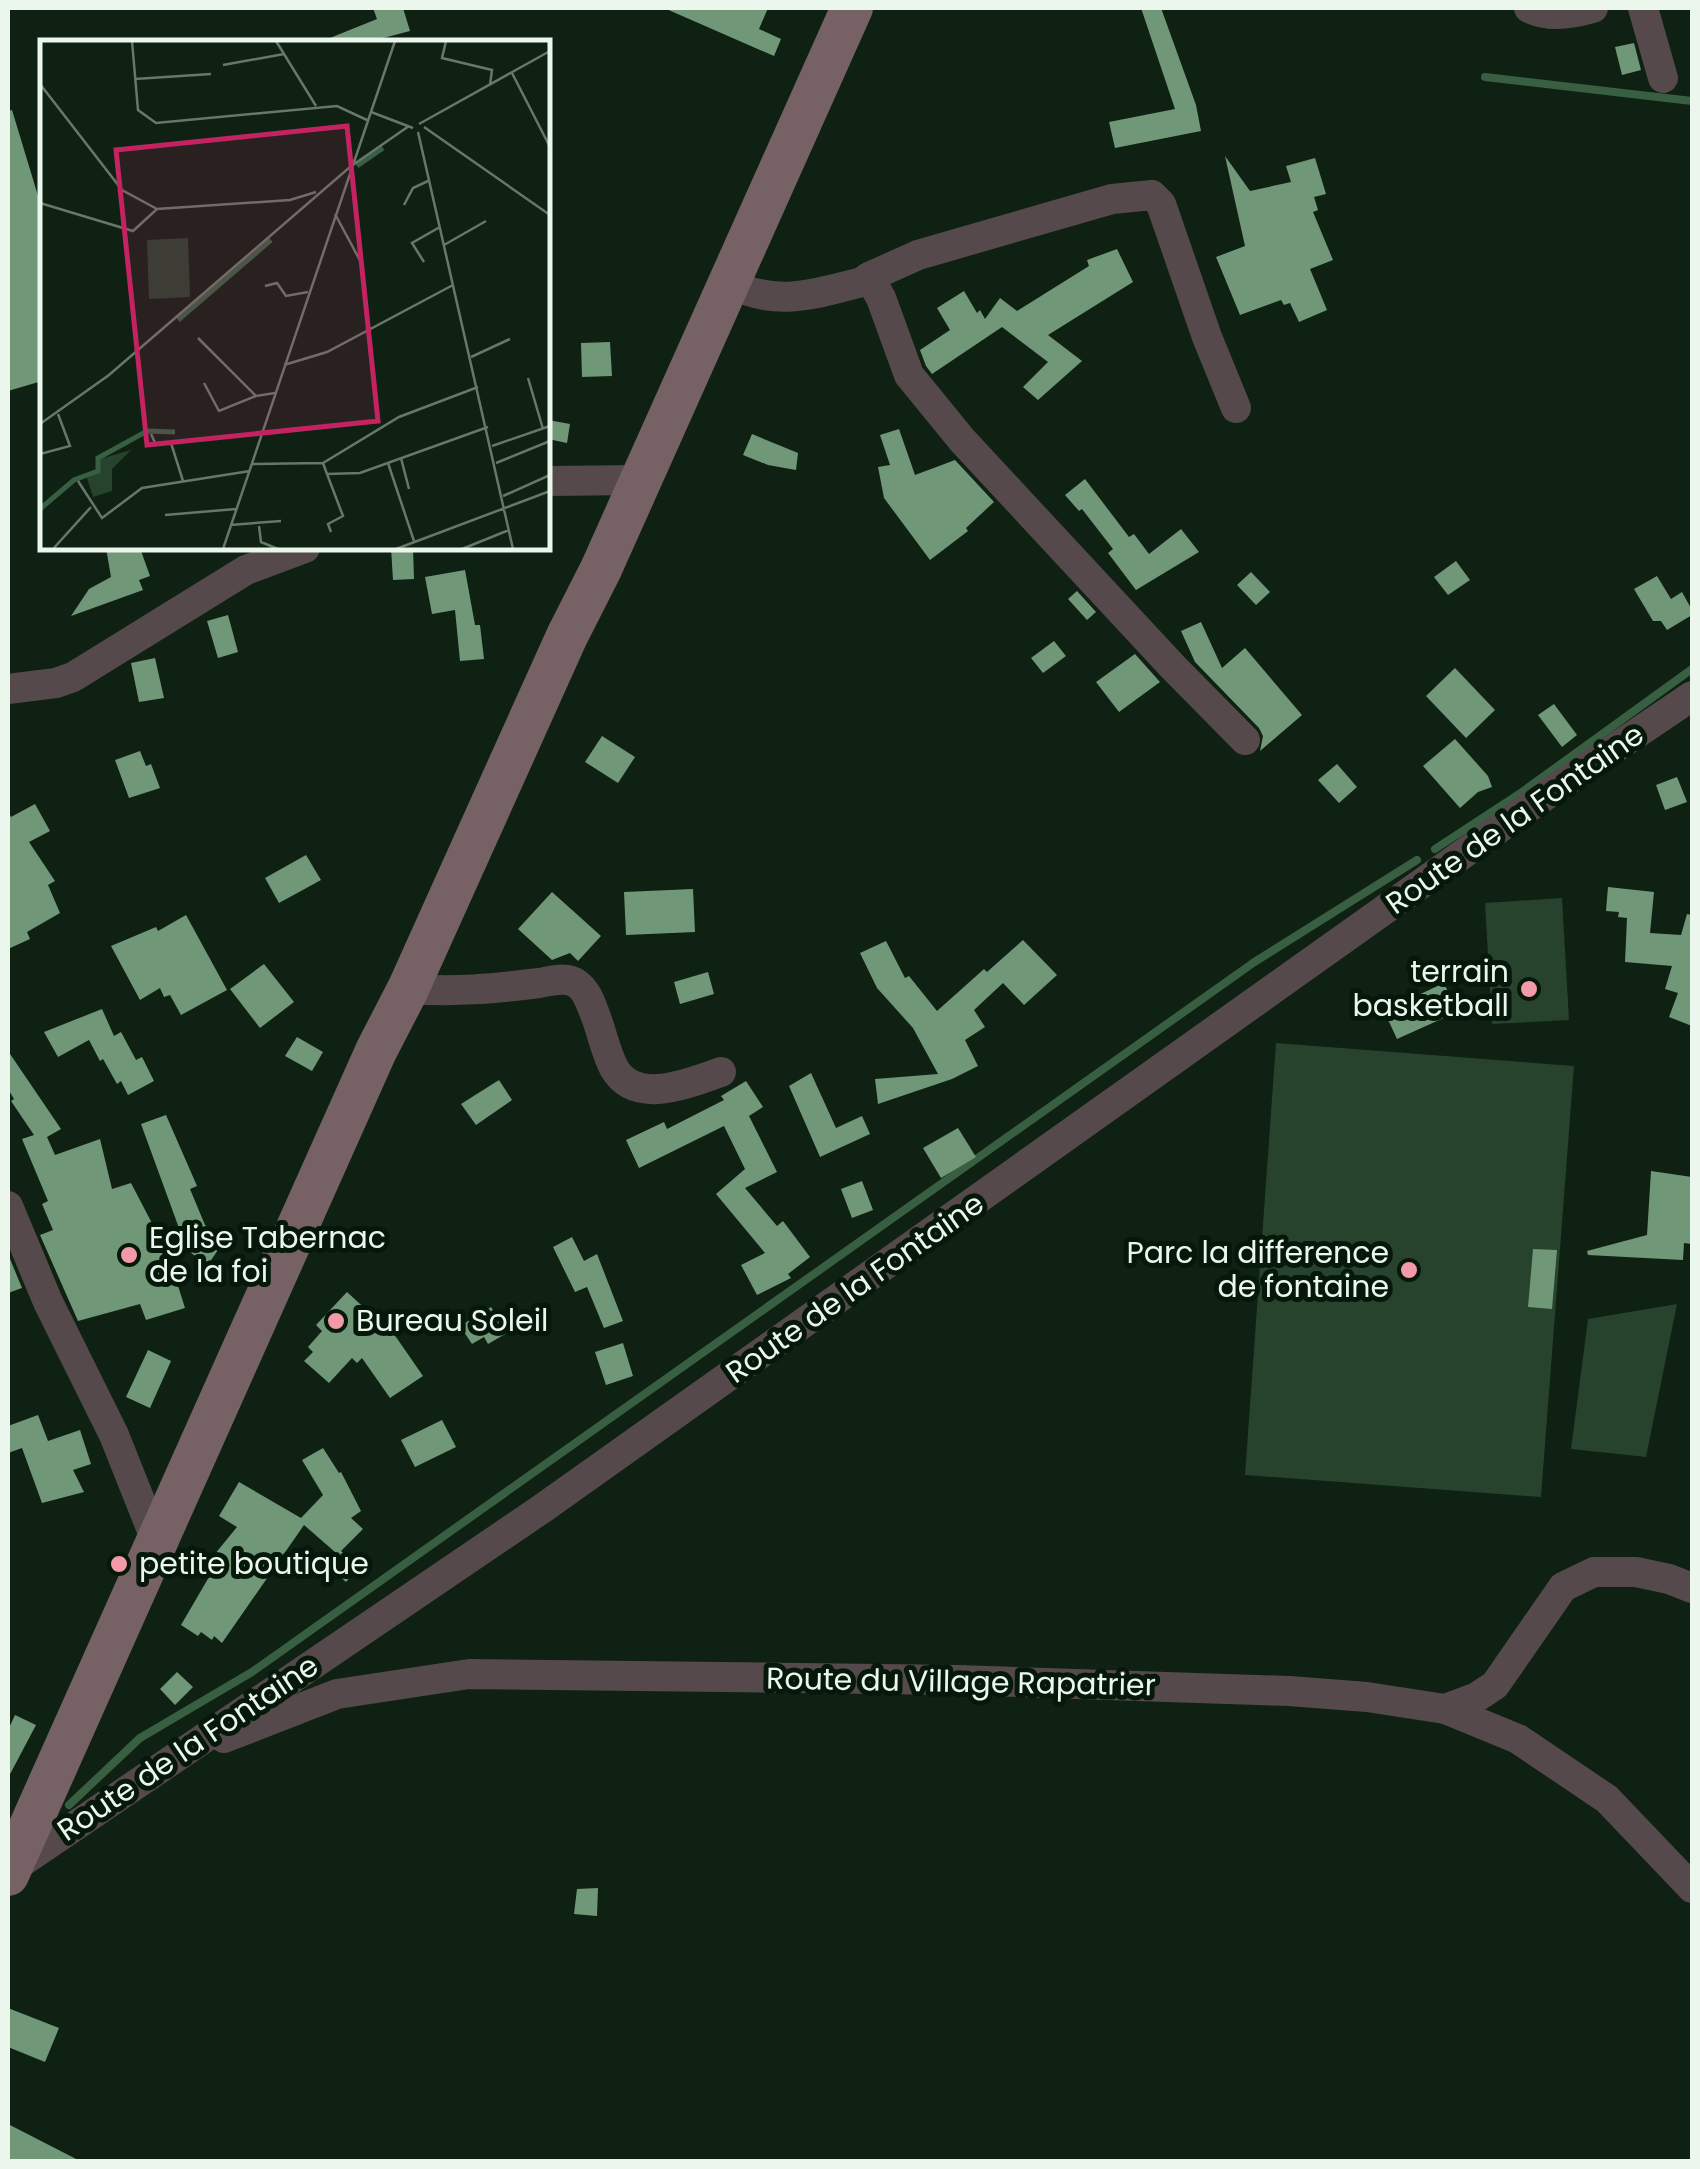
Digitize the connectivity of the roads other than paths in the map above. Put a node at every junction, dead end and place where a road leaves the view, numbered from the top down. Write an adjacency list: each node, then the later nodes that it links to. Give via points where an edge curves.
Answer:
1 (852, 8): 7 (main road)
2 (1529, 8): 3 (street, via 1544,14)
3 (1593, 8)
4 (1643, 8): 5 (street)
5 (1663, 78)
6 (866, 280): 7 (street, via 805,296 762,297); 8 (street, via 918,255 1112,199 1152,195 1162,204); 14 (street, via 881,298 909,375 951,427)
7 (731, 284): 9 (main road)
8 (1236, 408)
9 (640, 480): 10 (street); 15 (main road)
10 (550, 481)
11 (300, 550): 12 (street, via 246,570 72,677)
12 (8, 689)
13 (1692, 696): 21 (street, Route de la Fontaine, via 544,1508)
14 (1245, 740)
15 (408, 989): 16 (street, via 467,992 573,982 591,1003 615,1070 631,1084 670,1089); 18 (main road)
16 (721, 1072)
17 (8, 1206): 18 (street)
18 (157, 1543): 22 (main road)
19 (1692, 1588): 20 (street, via 1636,1572 1594,1572 1563,1588 1495,1684)
20 (1445, 1709): 21 (street, Route du Village Rapatrier, via 1289,1691 469,1674 336,1694); 23 (street, Route du Village Rapatrier, via 1518,1740 1608,1800)
21 (179, 1754): 22 (street, Route de la Fontaine)
22 (8, 1872)
23 (1692, 1888)

